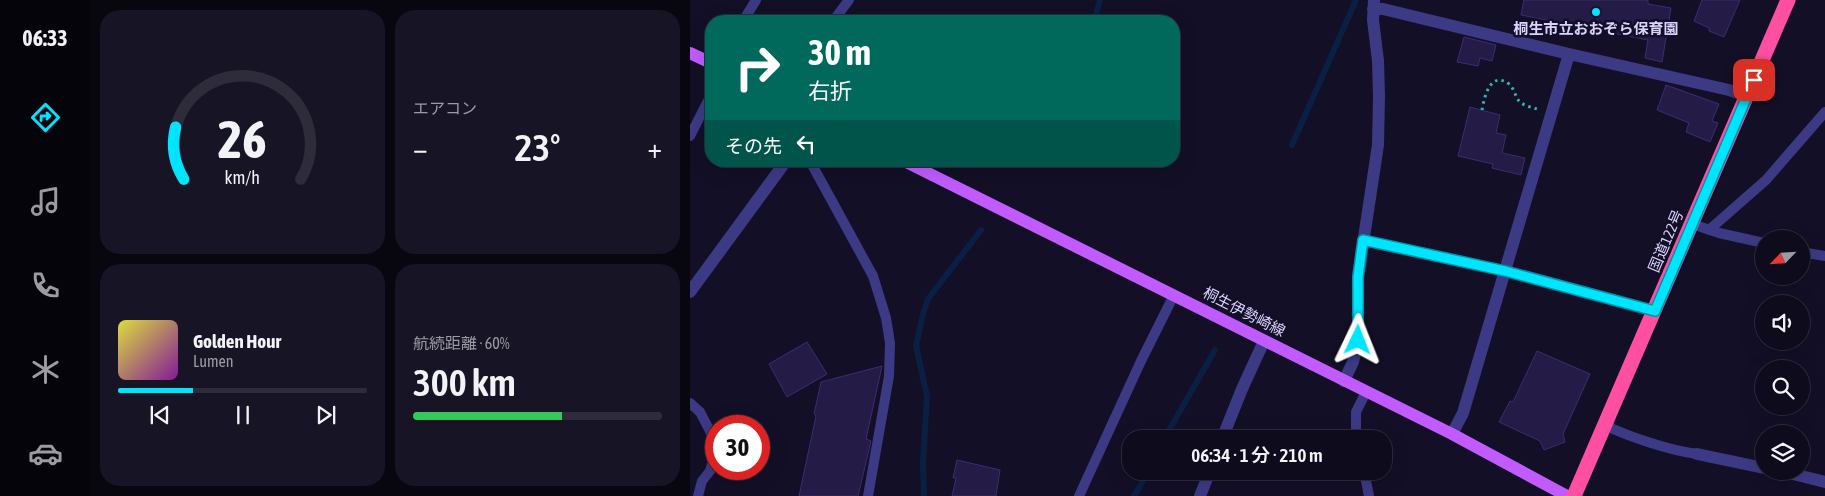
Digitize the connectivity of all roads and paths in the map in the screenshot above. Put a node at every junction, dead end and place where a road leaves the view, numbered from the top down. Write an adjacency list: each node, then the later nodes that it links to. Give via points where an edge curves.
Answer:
1 (756, 0): 5 (lane)
2 (849, 0): 6 (lane)
3 (1788, 0): 10 (highway, 国道122号)
4 (1374, 4): 8 (street, via 1383,9); 21 (street, via 1378,146)
5 (747, 15)
6 (838, 15)
7 (690, 53): 9 (main road)
8 (1569, 54): 10 (street); 14 (street)
9 (705, 60)
10 (1747, 96): 19 (highway, 国道122号)
11 (705, 107): 15 (lane)
12 (1482, 110): 14 (path, via 1489,87 1501,81 1509,84 1525,105)
13 (1825, 112): 20 (lane, via 1766,180)
14 (1551, 114): 25 (street)
15 (690, 136)
16 (782, 167): 26 (street)
17 (813, 167): 44 (lane, via 874,276 886,318 890,343 889,376)
18 (916, 167): 27 (main road, 桐生伊勢崎線)
19 (1692, 224): 20 (lane); 28 (highway, 国道122号)
20 (1709, 230): 22 (lane)
21 (1363, 240): 25 (lane); 30 (street, via 1358,277 1358,340)
22 (1755, 241)
23 (1810, 254): 24 (lane)
24 (1825, 256)
25 (1505, 271): 28 (lane); 36 (street, via 1463,413)
26 (690, 292)
27 (1174, 295): 29 (main road, 桐生伊勢崎線); 45 (lane)
28 (1655, 311): 33 (highway, 国道122号)
29 (1264, 340): 30 (main road, 桐生伊勢崎線); 34 (street)
30 (1344, 381): 31 (main road, 桐生伊勢崎線)
31 (1366, 392): 35 (lane, via 1356,412); 36 (main road, 桐生伊勢崎線)
32 (690, 403): 43 (lane, via 700,412 716,451)
33 (1604, 426): 37 (lane); 49 (highway, 国道122号)
34 (1226, 430)
35 (1356, 430)
36 (1452, 434): 48 (main road, 桐生伊勢崎線)
37 (1697, 454): 38 (street)
38 (1755, 466)
39 (1810, 478): 42 (street)
40 (1206, 480): 46 (street)
41 (1366, 480): 47 (lane)
42 (1825, 482)
43 (698, 496)
44 (868, 496)
45 (1079, 496)
46 (1200, 496)
47 (1369, 496)
48 (1568, 496)
49 (1574, 496)

